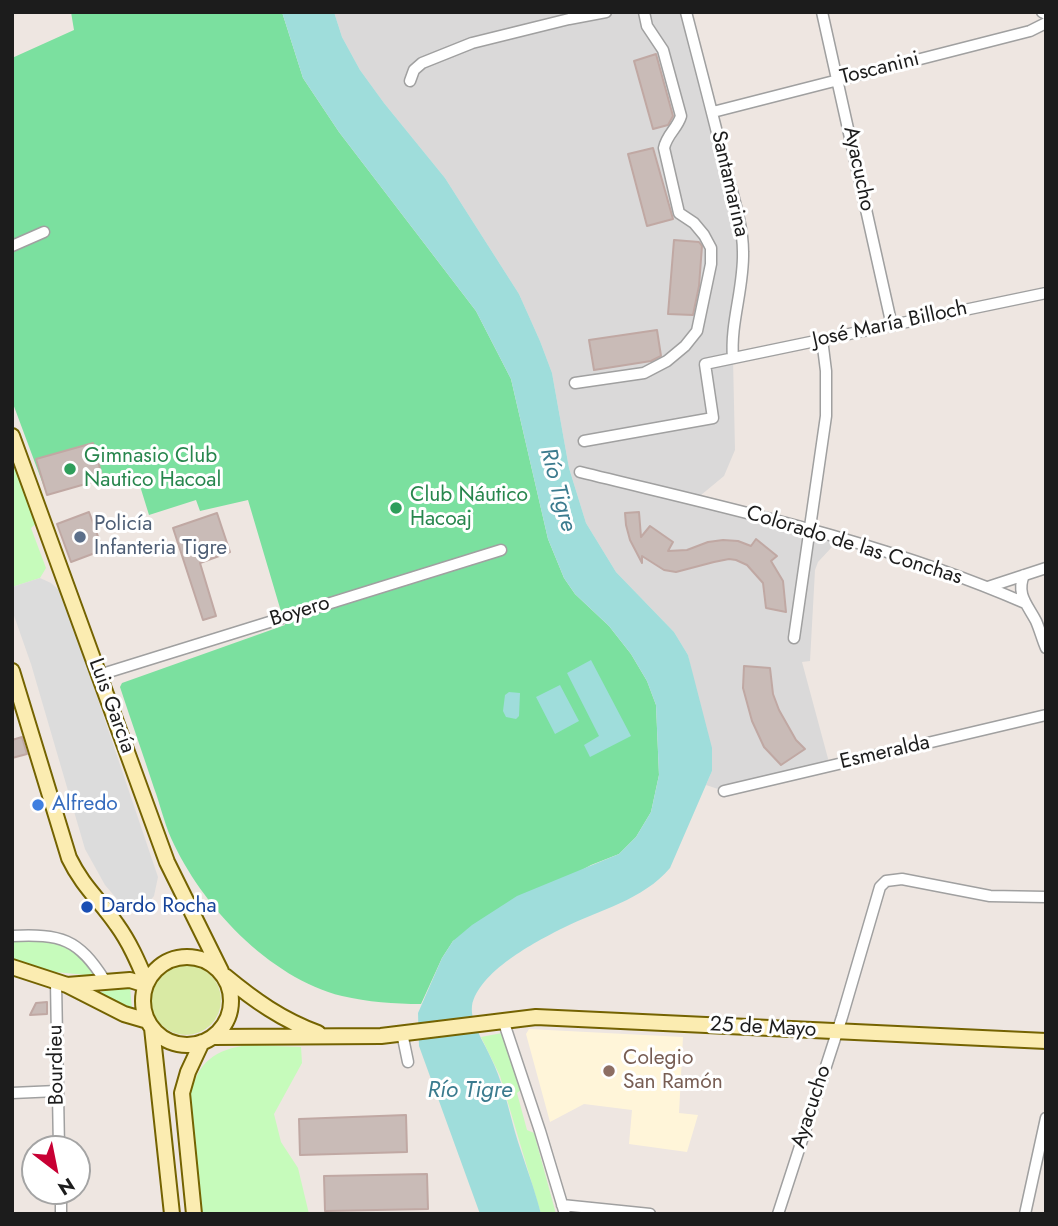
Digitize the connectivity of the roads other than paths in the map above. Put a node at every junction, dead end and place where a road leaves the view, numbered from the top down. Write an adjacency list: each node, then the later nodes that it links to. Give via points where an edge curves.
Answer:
1 (606, 12): 7 (street, via 472,43 422,63)
2 (644, 12): 15 (street, via 663,50 681,116 664,148 680,214 705,235 712,264 697,331 685,346 645,373)
3 (686, 12): 8 (street, Santamarina)
4 (822, 12): 6 (street, Ayacucho)
5 (1046, 23): 6 (street, Toscanini, via 1030,31)
6 (839, 79): 8 (street, Toscanini); 12 (street, Ayacucho)
7 (410, 81)
8 (713, 112): 14 (street, Santamarina, via 743,251)
9 (44, 232): 10 (street)
10 (12, 246)
11 (1046, 293): 12 (street, José María Billoch)
12 (892, 326): 13 (street, José María Billoch)
13 (822, 339): 14 (street, José María Billoch); 19 (street, via 825,416)
14 (733, 358): 17 (street, José María Billoch, via 705,364 713,418)
15 (575, 383)
16 (12, 436): 28 (main road, Luis García)
17 (584, 441)
18 (580, 472): 19 (street, Colorado de las Conchas)
19 (809, 528): 23 (street, Colorado de las Conchas); 25 (street)
20 (501, 550): 28 (street, Boyero)
21 (1046, 568): 22 (street, Colorado de las Conchas)
22 (1024, 575): 23 (street, Colorado de las Conchas); 24 (street, via 1020,588)
23 (988, 587): 24 (street)
24 (1025, 603): 26 (street)
25 (794, 638)
26 (1046, 648)
27 (12, 671): 37 (main road, via 69,858 130,945)
28 (99, 675): 34 (main road, Luis García, via 167,862)
29 (1046, 715): 30 (street, Esmeralda)
30 (724, 791)
31 (1046, 897): 41 (street, Ayacucho, via 990,895 902,879 886,881 877,895)
32 (12, 936): 35 (street, via 67,940)
33 (12, 967): 36 (main road)
34 (223, 973): 37 (main road, via 201,959 181,957 162,965); 42 (main road, Luis García, via 260,1005); 43 (main road, via 230,988 230,1010 224,1024)
35 (105, 981): 36 (main road); 37 (main road)
36 (62, 983): 39 (main road); 46 (street, Bourdieu)
37 (146, 984): 39 (main road, via 143,1000)
38 (503, 1020): 40 (main road, 25 de Mayo); 41 (main road, 25 de Mayo, via 536,1017); 50 (street)
39 (150, 1025): 43 (main road, via 174,1043); 51 (main road)
40 (408, 1032): 42 (main road, 25 de Mayo); 45 (street)
41 (836, 1032): 44 (main road, 25 de Mayo); 54 (street, Ayacucho)
42 (329, 1037): 43 (main road, 25 de Mayo)
43 (207, 1039): 52 (main road, via 182,1093)
44 (1046, 1041)
45 (408, 1062)
46 (57, 1091): 47 (street); 49 (street, Bourdieu)
47 (12, 1093)
48 (1046, 1118): 55 (street)
49 (59, 1135)
50 (564, 1209): 53 (street)
51 (172, 1214)
52 (194, 1214)
53 (650, 1214)
54 (778, 1214)
55 (1025, 1214)

